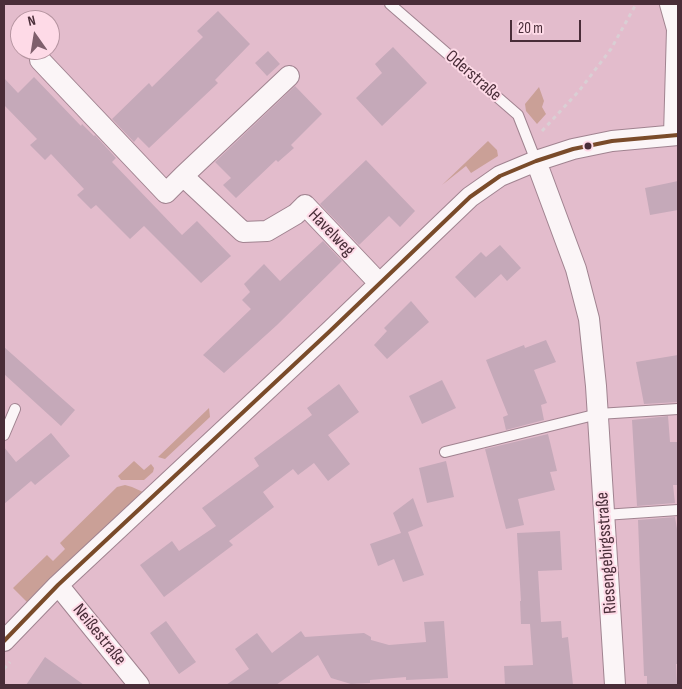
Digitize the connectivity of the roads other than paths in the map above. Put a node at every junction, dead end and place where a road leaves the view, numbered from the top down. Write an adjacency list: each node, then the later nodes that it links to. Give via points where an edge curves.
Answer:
1 (390, 4): 6 (lane, Oderstraße, via 518,115)
2 (670, 4): 5 (street, via 677,29)
3 (40, 60): 7 (street, via 166,193)
4 (289, 76): 7 (street)
5 (676, 135): 6 (street, via 588,145)
6 (536, 161): 8 (street, via 500,176 470,196); 11 (street, Riesengebirgsstraße, via 576,269 589,319)
7 (183, 176): 8 (street, Havelweg, via 243,232 267,232 305,205)
8 (380, 283): 16 (street)
9 (15, 409): 12 (lane)
10 (678, 409): 11 (lane)
11 (598, 414): 13 (lane); 15 (street, Riesengebirgsstraße)
12 (4, 434)
13 (445, 452)
14 (678, 510): 15 (lane)
15 (604, 515): 19 (street, Riesengebirgsstraße)
16 (58, 585): 17 (street); 18 (street, Neißestraße)
17 (5, 638)
18 (139, 685)
19 (615, 685)

